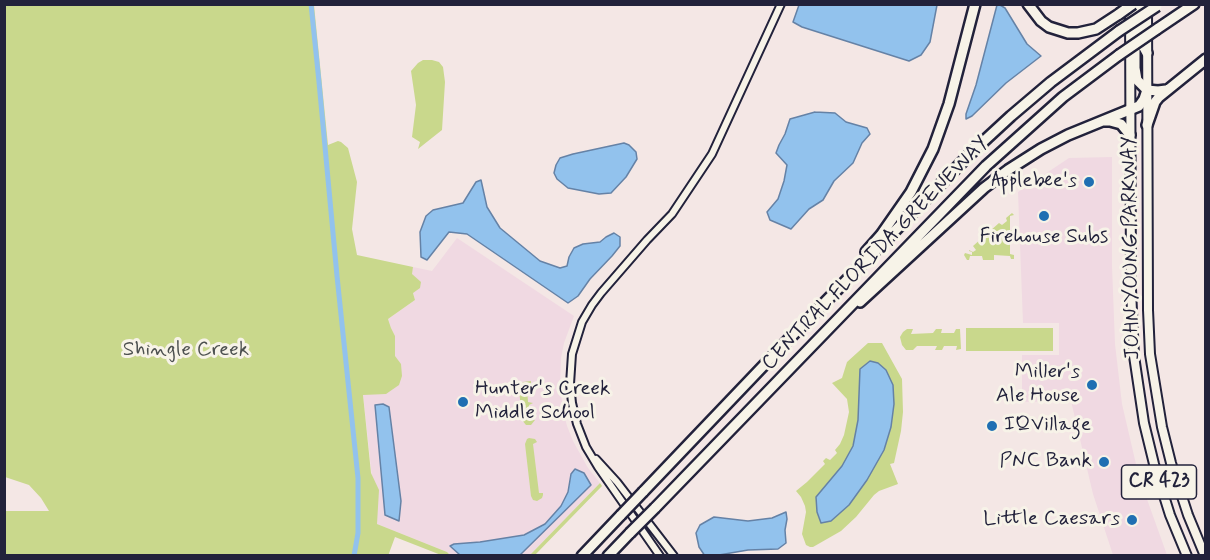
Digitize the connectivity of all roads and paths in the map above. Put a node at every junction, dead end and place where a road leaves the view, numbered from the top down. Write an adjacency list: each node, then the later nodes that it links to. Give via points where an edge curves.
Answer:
1 (781, 4): 18 (street, via 725,129 695,182 672,214 601,293 582,322 572,354 570,384 577,424)
2 (975, 4): 16 (highway, via 945,116 919,178 881,235)
3 (1028, 4): 4 (highway, bridge, via 1041,21 1068,33 1096,29)
4 (1132, 4): 10 (highway, via 1136,75); 12 (highway, JOHN YOUNG PARKWAY / CR 423)
5 (1141, 4): 8 (highway, via 1141,42)
6 (1194, 4): 17 (highway, CENTRAL FLORIDA GREENEWAY, bridge, via 1063,97 1004,148)
7 (1154, 5): 8 (highway, JOHN YOUNG PARKWAY / CR 423); 16 (highway, CENTRAL FLORIDA GREENEWAY, bridge, via 1058,76 991,134)
8 (1147, 53): 10 (highway, JOHN YOUNG PARKWAY / CR 423)
9 (1206, 59): 11 (highway)
10 (1147, 90): 11 (highway); 12 (highway, via 1139,106); 14 (highway, JOHN YOUNG PARKWAY / CR 423)
11 (1166, 90): 14 (highway, via 1155,102)
12 (1130, 110): 13 (highway); 15 (highway, JOHN YOUNG PARKWAY / CR 423)
13 (1102, 121): 15 (highway, via 1121,124); 17 (highway, via 1041,149 984,188)
14 (1147, 125): 24 (highway, JOHN YOUNG PARKWAY / CR 423, via 1148,310 1153,377 1171,463)
15 (1130, 135): 23 (highway, JOHN YOUNG PARKWAY / CR 423, via 1131,317 1136,377 1154,464)
16 (788, 340): 19 (highway, CENTRAL FLORIDA GREENEWAY, bridge)
17 (802, 354): 20 (highway, CENTRAL FLORIDA GREENEWAY, bridge)
18 (586, 447): 21 (street); 22 (street)
19 (582, 555)
20 (608, 555)
21 (660, 555)
22 (674, 555)
23 (1187, 555)
24 (1205, 555)

